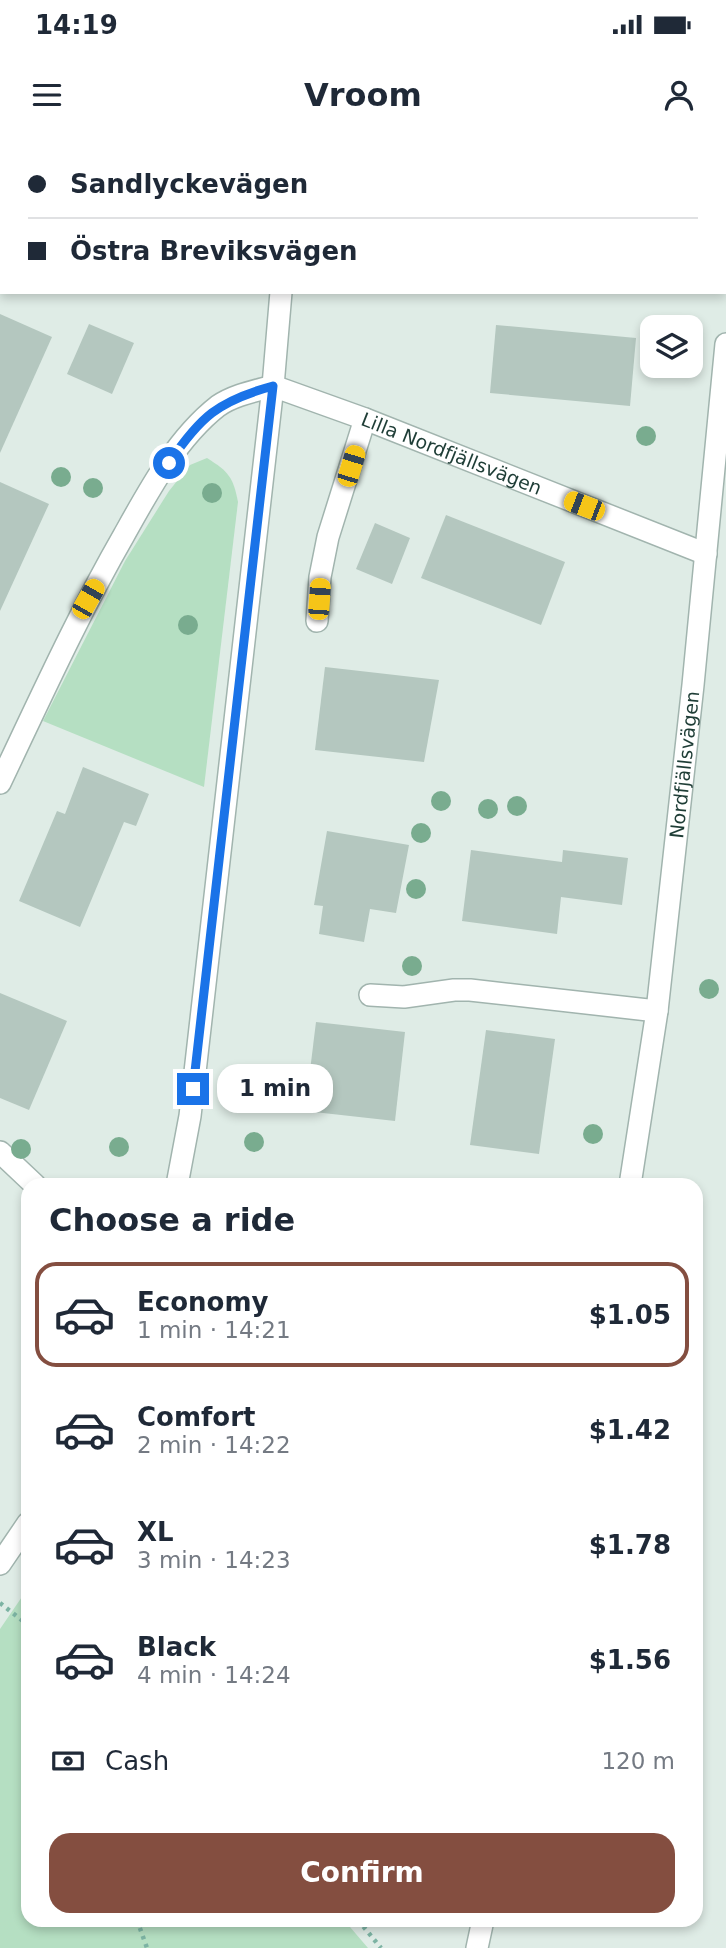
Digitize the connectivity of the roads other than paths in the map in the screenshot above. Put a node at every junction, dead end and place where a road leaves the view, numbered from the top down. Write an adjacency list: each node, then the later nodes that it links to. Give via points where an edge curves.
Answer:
1 (281, 294): 3 (street)
2 (726, 344): 5 (street, Nordfjällsvägen)
3 (273, 386): 4 (street, Lilla Nordfjällsvägen); 7 (street, via 219,406 184,441 145,498 88,599); 12 (street, via 190,1116)
4 (365, 419): 5 (street, Lilla Nordfjällsvägen); 6 (street, via 328,537)
5 (706, 554): 9 (street, Nordfjällsvägen)
6 (317, 621)
7 (0, 783)
8 (370, 995): 9 (street, via 404,997 470,989)
9 (657, 1011): 13 (street, Nordfjällsvägen)
10 (0, 1152): 11 (street)
11 (28, 1178)
12 (178, 1178)
13 (631, 1178)
14 (21, 1533): 15 (street)
15 (0, 1564)
16 (482, 1927): 17 (street)
17 (477, 1948)

